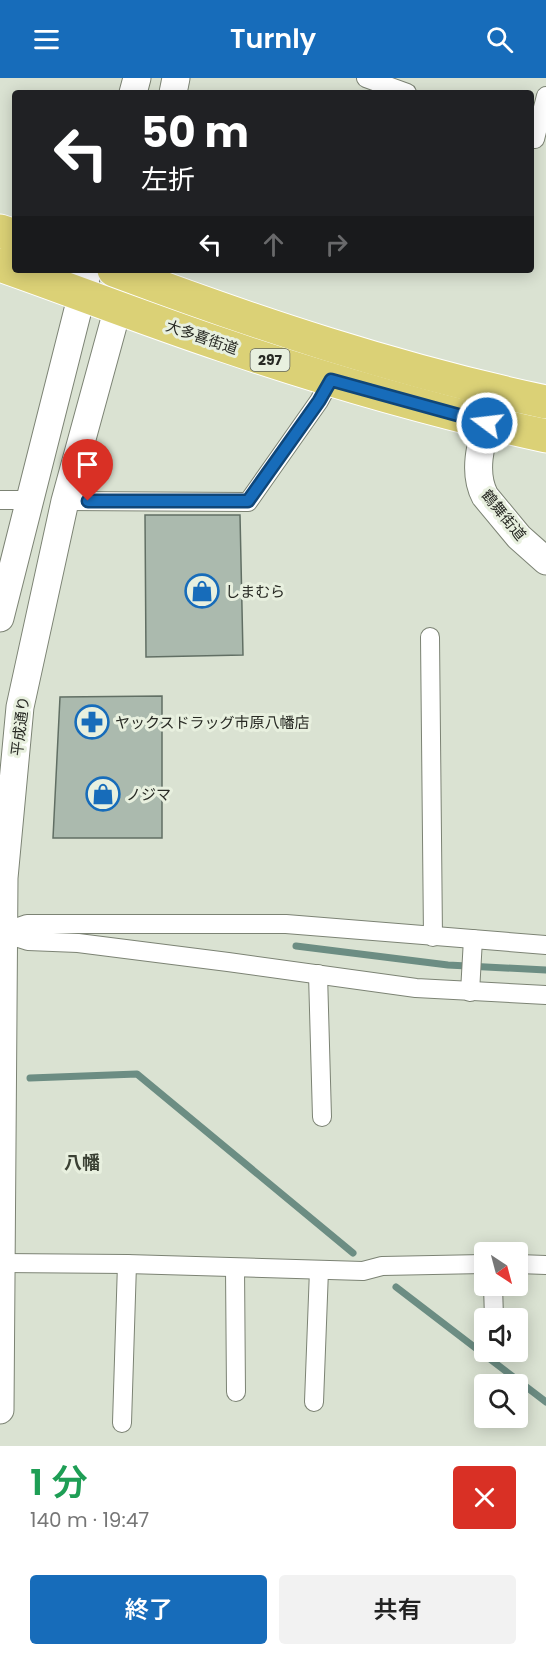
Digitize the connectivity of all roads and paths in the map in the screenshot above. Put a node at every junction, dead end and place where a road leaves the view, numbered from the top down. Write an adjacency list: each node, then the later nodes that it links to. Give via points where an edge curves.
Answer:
1 (367, 78): 2 (street)
2 (399, 90)
3 (546, 96): 4 (street)
4 (537, 140)
5 (37, 273): 8 (highway, 大多喜街道 / 297)
6 (123, 273): 9 (street, 平成通り)
7 (126, 273): 11 (highway, 297, via 226,311 405,368)
8 (85, 282): 9 (highway, 大多喜街道 / 297); 16 (street)
9 (118, 307): 10 (highway, 大多喜街道 / 297); 17 (street, 平成通り)
10 (331, 380): 13 (highway, 大多喜街道 / 297); 17 (street, via 248,501)
11 (496, 392): 12 (highway, 297); 13 (street, 鶴舞街道)
12 (546, 402)
13 (487, 423): 14 (highway, 大多喜街道 / 297); 18 (street, 鶴舞街道, via 479,459 481,488 519,537)
14 (546, 436)
15 (0, 500): 16 (street)
16 (28, 500): 19 (street)
17 (65, 501): 21 (street, 平成通り, via 20,707)
18 (546, 561)
19 (0, 618)
20 (430, 638): 22 (street)
21 (2, 932): 22 (street, via 27,924 286,924); 25 (street, via 28,941); 29 (street, 平成通り)
22 (434, 937): 23 (street)
23 (473, 939): 24 (street); 26 (street)
24 (546, 945)
25 (318, 974): 26 (street); 28 (street)
26 (470, 992): 27 (street)
27 (546, 995)
28 (322, 1117)
29 (1, 1263): 30 (street); 38 (street, 平成通り)
30 (127, 1264): 34 (street); 39 (street)
31 (474, 1264): 35 (street)
32 (528, 1264): 33 (street)
33 (546, 1264)
34 (235, 1268): 35 (street); 36 (street)
35 (319, 1270): 37 (street)
36 (236, 1392)
37 (314, 1402)
38 (0, 1410)
39 (122, 1423)

